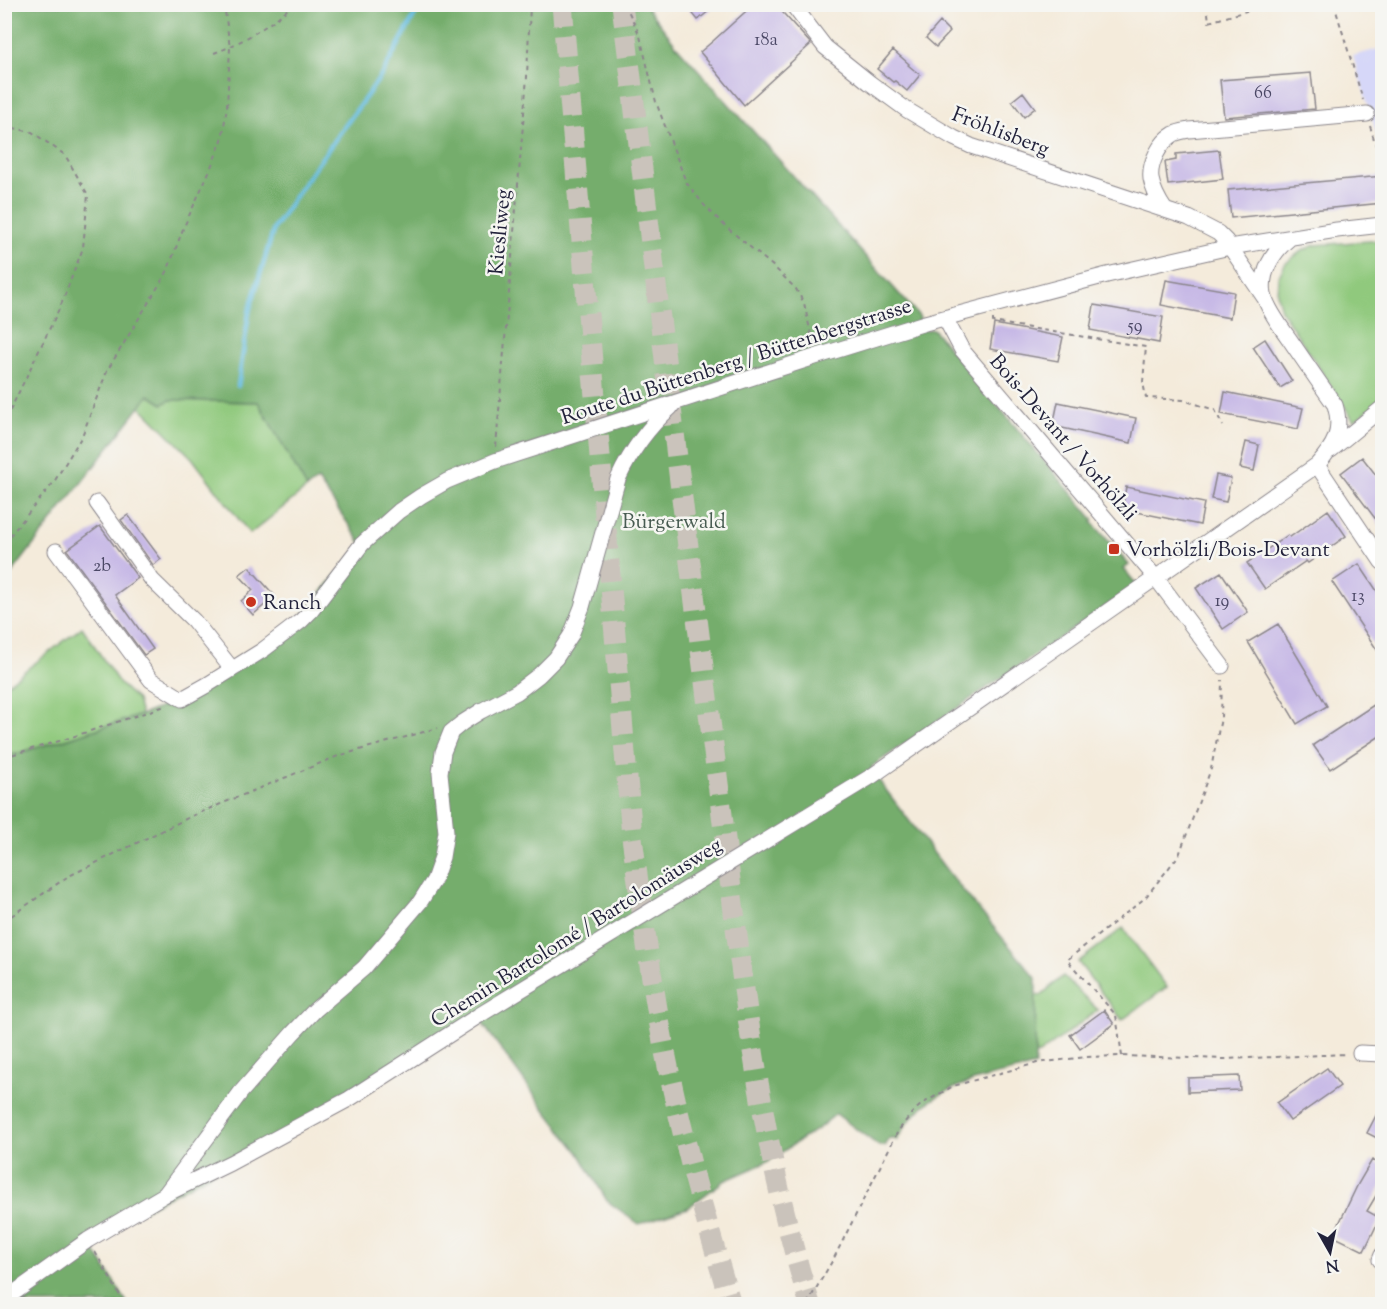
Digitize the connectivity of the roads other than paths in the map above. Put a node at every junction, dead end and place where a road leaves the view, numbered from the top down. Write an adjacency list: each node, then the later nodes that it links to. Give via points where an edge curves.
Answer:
1 (792, 4): 3 (street, Fröhlisberg, via 825,47 907,110 954,138)
2 (1367, 114): 3 (street, via 1174,134 1158,149 1152,162 1151,178)
3 (1165, 210): 6 (street, Fröhlisberg, via 1218,233)
4 (1383, 225): 5 (street, Route du Büttenberg / Büttenbergstrasse)
5 (1290, 238): 6 (street, Route du Büttenberg / Büttenbergstrasse); 7 (street, via 1270,260)
6 (1230, 247): 7 (street, Fröhlisberg); 8 (street, Route du Büttenberg / Büttenbergstrasse)
7 (1264, 297): 11 (street, Fröhlisberg, via 1335,405 1338,428)
8 (945, 318): 9 (street, Route du Büttenberg / Büttenbergstrasse); 16 (street, Bois-Devant / Vorhölzli, via 962,350)
9 (675, 403): 18 (street, Route du Büttenberg / Büttenbergstrasse, via 495,461 421,496 362,544 301,621); 21 (street, via 652,424 618,479 582,607 556,658 518,692 451,732 440,773 446,832 442,857 420,902 364,968 293,1032 241,1092)
10 (1383, 408): 11 (street)
11 (1328, 452): 12 (street, Chemin Bartolomé / Bartolomäusweg)
12 (1317, 465): 15 (street); 16 (street, Chemin Bartolomé / Bartolomäusweg)
13 (97, 502): 18 (street, via 152,580 194,621)
14 (56, 551): 18 (street, Route du Büttenberg / Büttenbergstrasse, via 151,680 182,699)
15 (1383, 562)
16 (1156, 578): 17 (street, Bois-Devant / Vorhölzli); 21 (street, Chemin Bartolomé / Bartolomäusweg, via 872,776 477,1016 349,1099)
17 (1222, 666)
18 (232, 669)
19 (1360, 1053): 20 (street)
20 (1383, 1054)
21 (164, 1195): 22 (street, Chemin Bartolomé / Bartolomäusweg, via 88,1240)
22 (4, 1300)

